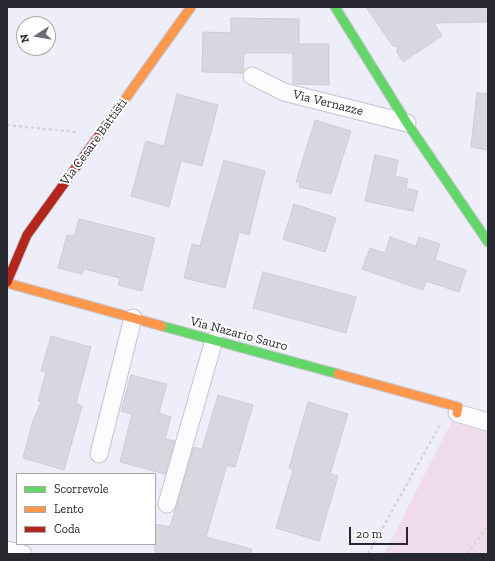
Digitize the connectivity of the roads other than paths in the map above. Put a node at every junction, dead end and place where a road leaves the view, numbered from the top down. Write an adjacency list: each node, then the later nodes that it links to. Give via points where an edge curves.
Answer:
1 (191, 7): 6 (street, Via Cesare Battisti, via 27,235)
2 (335, 7): 4 (street)
3 (252, 76): 4 (street, Via Vernazze, via 284,92)
4 (407, 123): 5 (street)
5 (488, 242)
6 (7, 283): 7 (street, Via Nazario Sauro)
7 (133, 318): 8 (street, Via Nazario Sauro); 11 (street)
8 (214, 340): 9 (street, Via Nazario Sauro); 12 (street)
9 (454, 409): 10 (street)
10 (488, 422)
11 (99, 454)
12 (167, 504)
13 (7, 550): 14 (street)
14 (23, 554)

